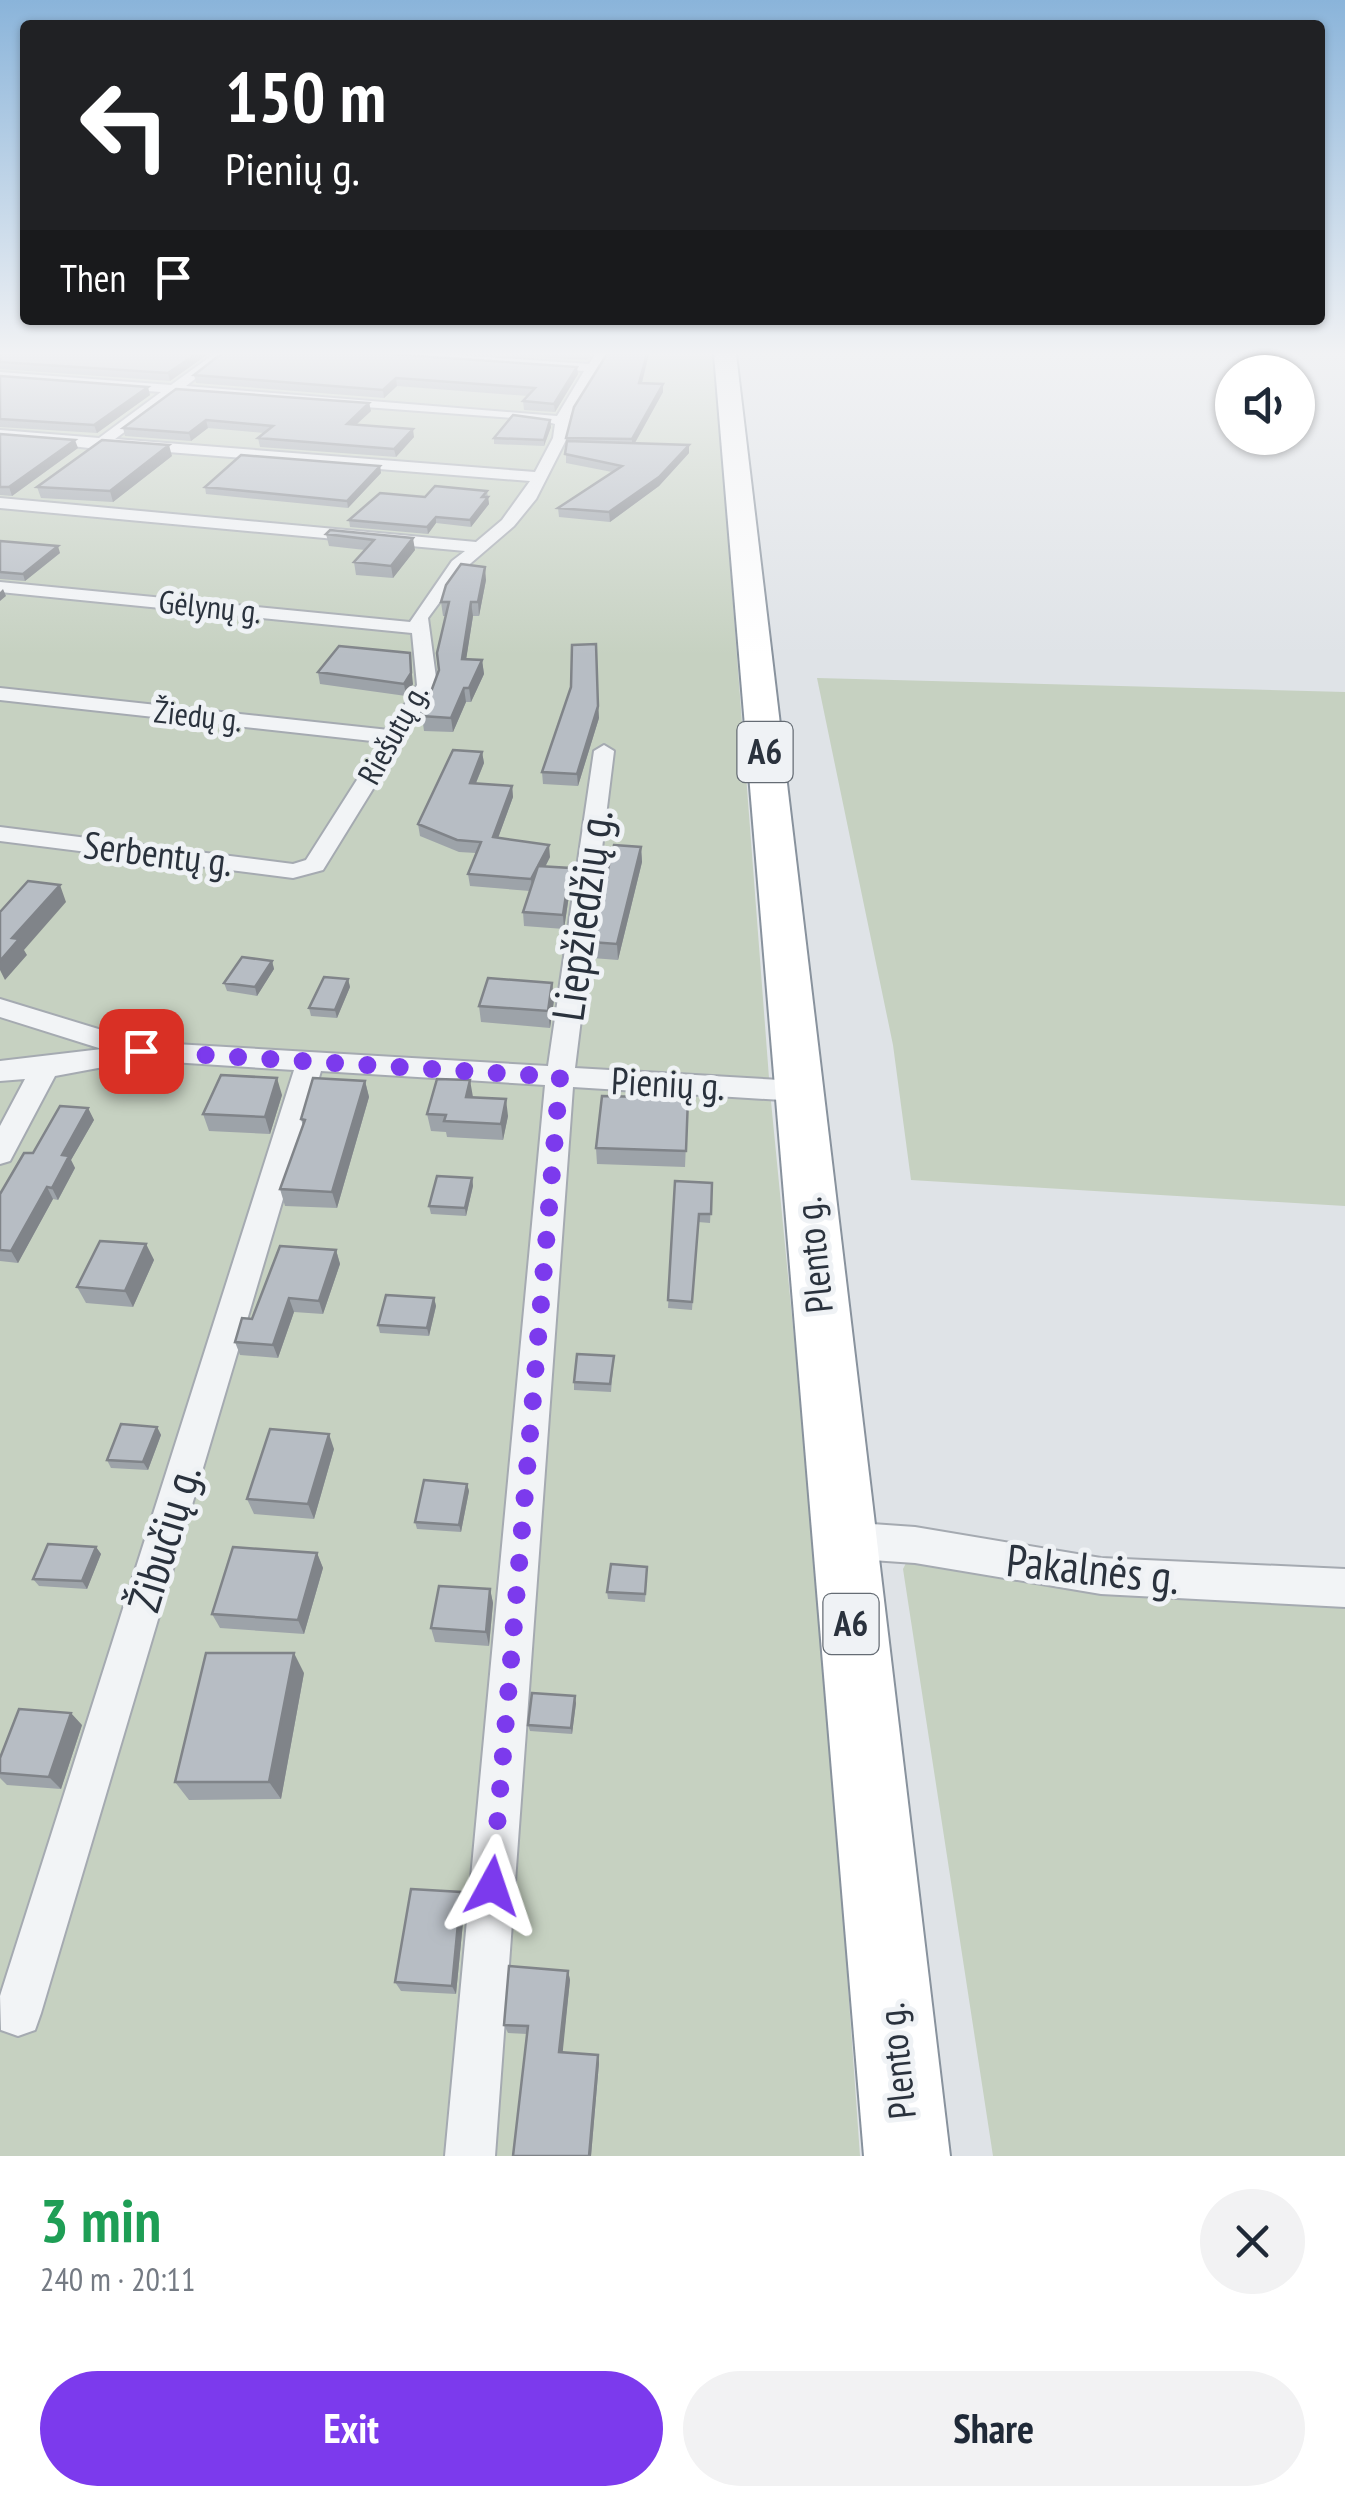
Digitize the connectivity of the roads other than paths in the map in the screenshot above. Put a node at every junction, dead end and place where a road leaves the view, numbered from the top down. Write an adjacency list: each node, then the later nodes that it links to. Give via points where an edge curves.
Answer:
1 (84, 455): 5 (street)
2 (268, 455): 6 (street)
3 (552, 455): 6 (street, Riešutų g.)
4 (735, 455): 23 (highway, Plento g. / A6)
5 (74, 462)
6 (542, 477): 9 (street, Riešutų g., via 508,523)
7 (16, 500): 8 (street); 9 (street)
8 (0, 516)
9 (478, 547): 11 (street, Riešutų g., via 434,594)
10 (0, 587): 11 (street, Gėlynų g.)
11 (419, 628): 13 (street, Riešutų g., via 427,684)
12 (0, 694): 13 (street, Žiedų g.)
13 (395, 737): 16 (street, Riešutų g.)
14 (604, 751): 22 (street, Liepžiedžių g.)
15 (0, 834): 16 (street, Serbentų g., via 293,871)
16 (315, 865)
17 (0, 1008): 18 (street)
18 (141, 1051): 19 (street, Pienių g.); 20 (street, Pienių g.)
19 (310, 1063): 22 (street, Pienių g.); 27 (street, Žibučių g.)
20 (45, 1068): 21 (street, Pienių g.); 24 (street)
21 (0, 1071)
22 (560, 1077): 23 (street, Pienių g.); 28 (street, Liepžiedžių g.)
23 (798, 1092): 25 (highway, Plento g. / A6)
24 (0, 1152)
25 (842, 1540): 26 (street, Pakalnės g., via 915,1545 1101,1576); 29 (highway, Plento g. / A6)
26 (1345, 1588)
27 (18, 2013)
28 (470, 2156)
29 (907, 2156)

